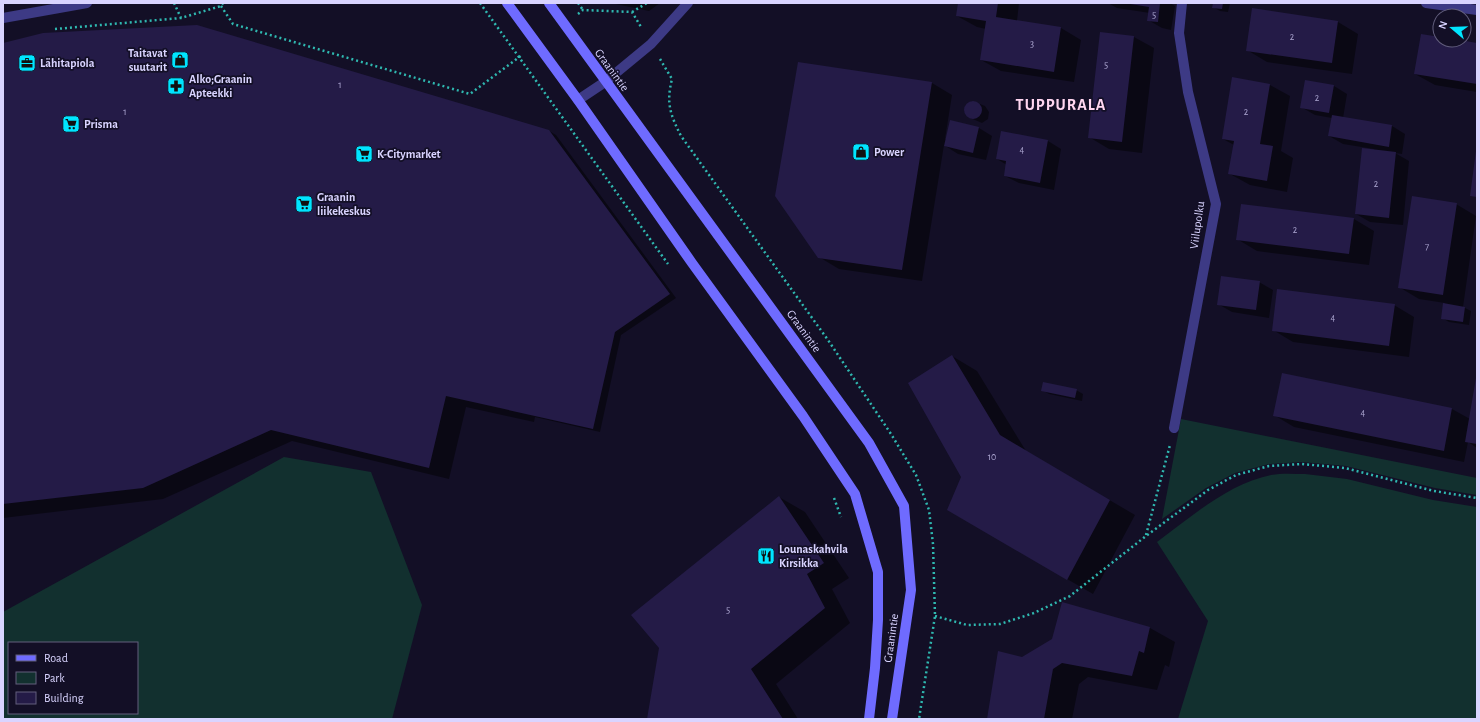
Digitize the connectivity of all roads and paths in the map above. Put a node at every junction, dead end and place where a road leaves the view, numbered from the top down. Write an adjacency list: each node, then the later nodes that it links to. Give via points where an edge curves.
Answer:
1 (87, 3): 16 (street)
2 (174, 3): 17 (path)
3 (480, 3): 21 (path)
4 (507, 3): 23 (street, Graanintie)
5 (549, 3): 22 (street, Graanintie)
6 (578, 3): 12 (path)
7 (647, 3): 14 (path)
8 (688, 3): 22 (street, via 651,44)
9 (1182, 3): 25 (street, Viilupolku, via 1180,33 1188,92 1216,204)
10 (1426, 3): 13 (street)
11 (222, 4): 17 (path); 21 (path, via 233,24 470,94)
12 (583, 10): 14 (path); 15 (path)
13 (1477, 10)
14 (632, 12): 18 (path)
15 (578, 13)
16 (3, 18)
17 (181, 18): 19 (path)
18 (638, 21)
19 (50, 30)
20 (524, 54): 21 (path)
21 (518, 58): 24 (path)
22 (605, 82): 23 (street); 32 (street, Graanintie, via 869,443 904,506 911,590)
23 (578, 100): 31 (street, Graanintie, via 803,416 855,494 878,572 876,668)
24 (671, 268)
25 (1174, 428): 29 (path)
26 (833, 496): 28 (path)
27 (1477, 498): 29 (path, via 1434,491 1345,468 1302,464 1269,466 1236,475 1208,490)
28 (843, 524)
29 (1146, 536): 30 (path, via 1070,596 1034,613 1000,624 968,625)
30 (935, 616)
31 (868, 719)
32 (892, 719)

